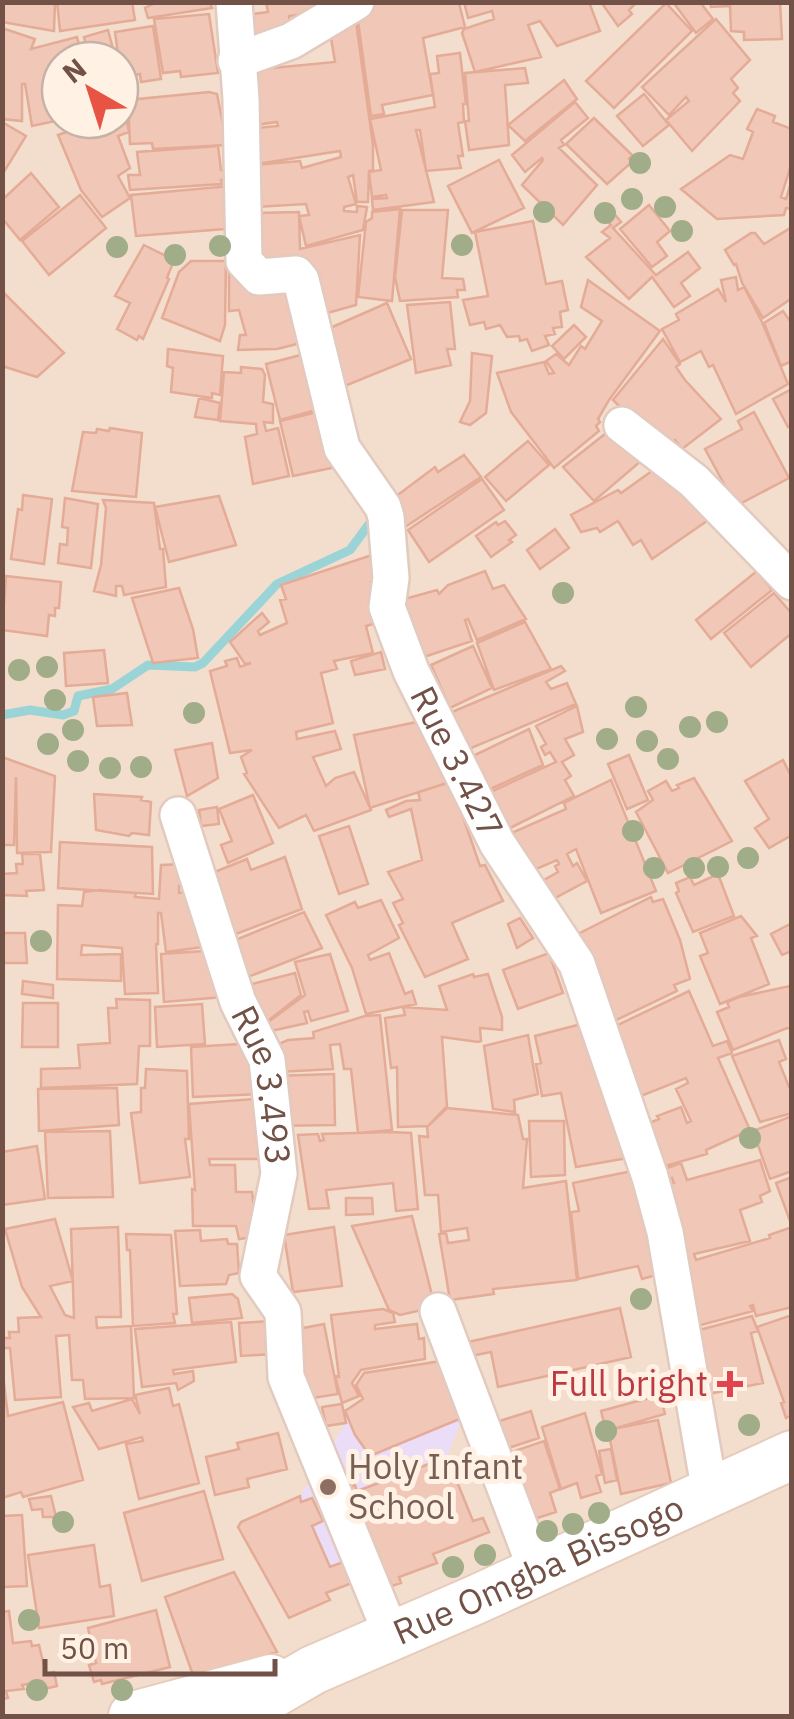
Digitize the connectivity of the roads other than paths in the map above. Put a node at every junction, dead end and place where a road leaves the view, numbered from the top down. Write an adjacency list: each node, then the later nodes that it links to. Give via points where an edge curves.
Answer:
1 (234, 2): 3 (street)
2 (356, 2): 3 (street, via 291,41)
3 (236, 62): 9 (street, Rue 3.427, via 244,261 259,278 296,274 301,280 342,448 386,517 387,607 410,670 497,843 578,964 665,1232)
4 (622, 424): 5 (street, via 694,481)
5 (792, 582)
6 (178, 815): 11 (street, Rue 3.493, via 238,1002 267,1060 279,1174 258,1276 282,1312 286,1377)
7 (438, 1311): 10 (street)
8 (792, 1455): 9 (main road, Rue Omgba Bissogo)
9 (710, 1494): 10 (main road, Rue Omgba Bissogo)
10 (536, 1572): 11 (main road, Rue Omgba Bissogo)
11 (392, 1636): 12 (main road, Rue Omgba Bissogo)
12 (313, 1670): 13 (main road); 14 (main road, Rue Omgba Bissogo)
13 (132, 1716)
14 (234, 1716)

